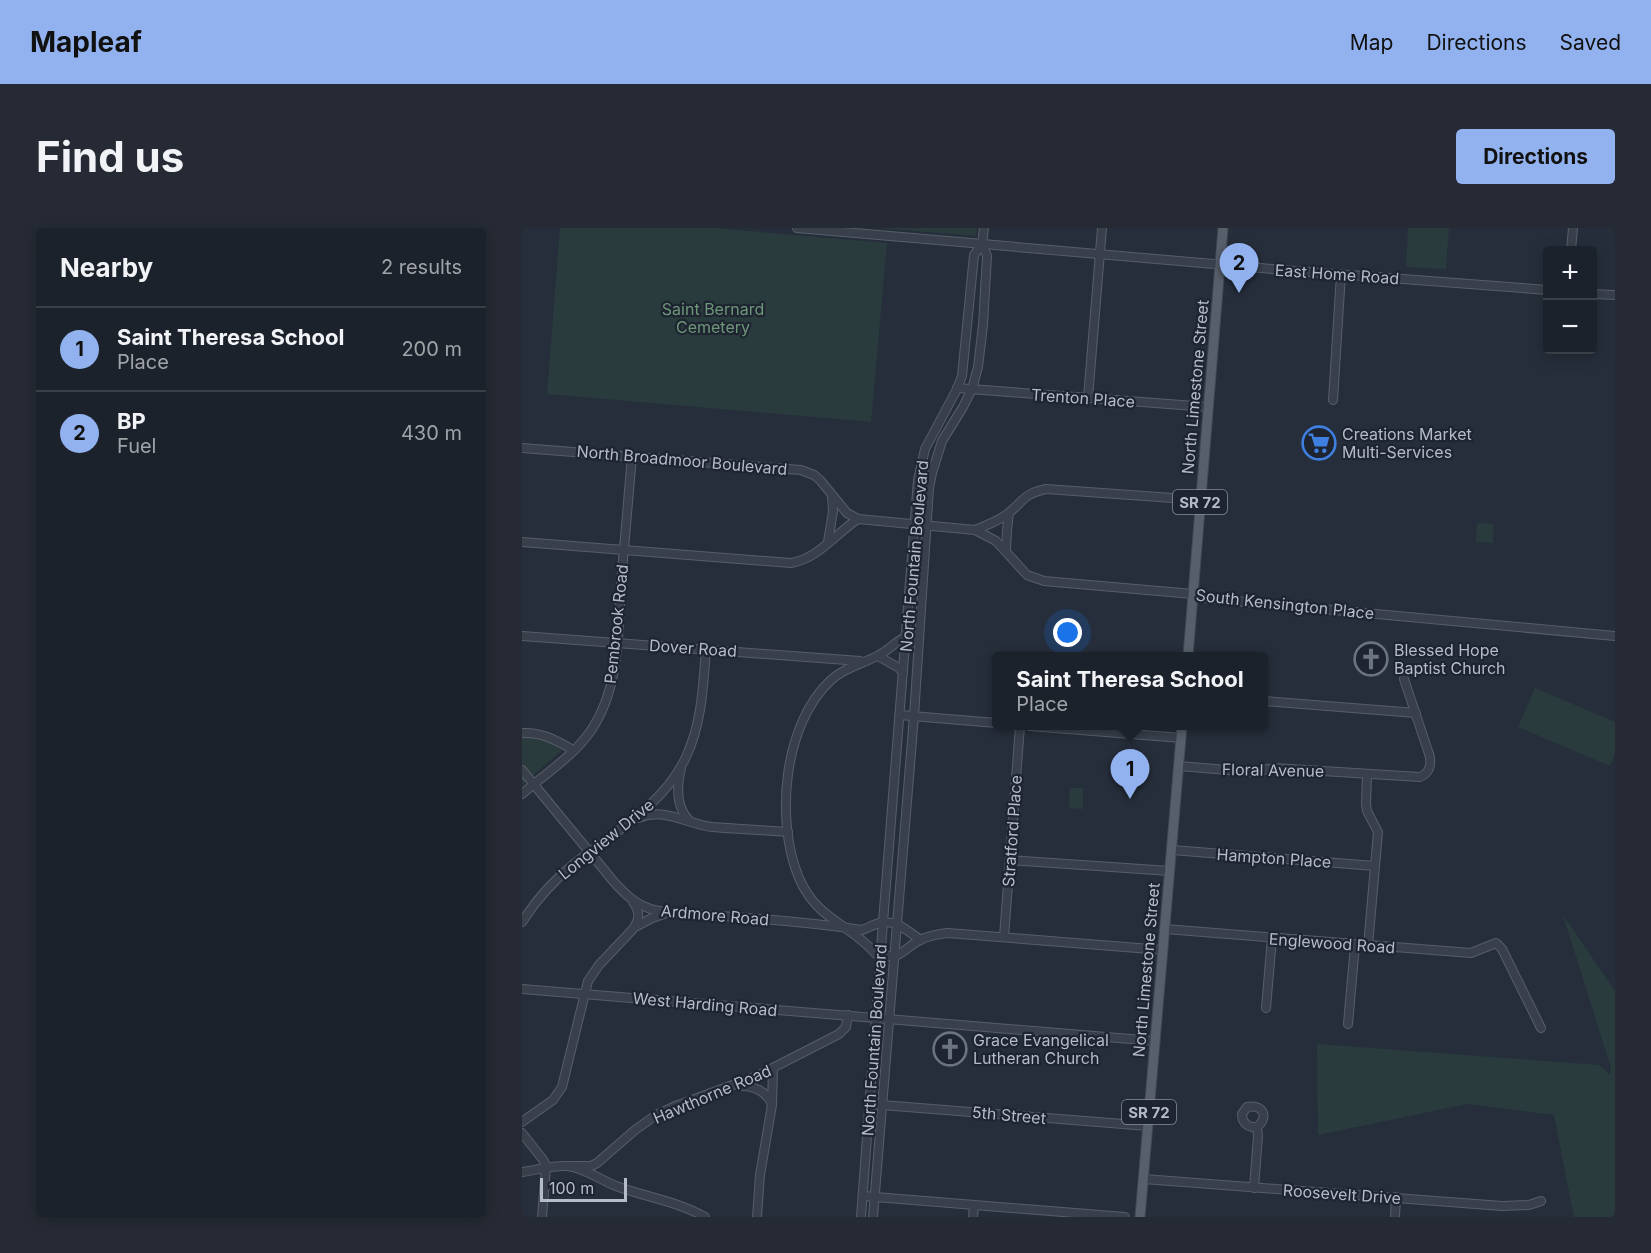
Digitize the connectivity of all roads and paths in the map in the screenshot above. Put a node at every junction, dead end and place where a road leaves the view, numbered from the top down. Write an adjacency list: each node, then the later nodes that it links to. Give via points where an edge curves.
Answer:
1 (797, 228): 6 (street, East Home Road)
2 (984, 228): 6 (street)
3 (1102, 228): 8 (street)
4 (1223, 228): 9 (main road, North Limestone Street / SR 72)
5 (1573, 228): 7 (street)
6 (982, 244): 8 (street, East Home Road); 14 (street, North Fountain Boulevard, via 974,255 964,363); 15 (street, North Fountain Boulevard, via 987,256 983,324)
7 (1571, 246)
8 (1100, 254): 9 (street, East Home Road); 16 (street)
9 (1220, 264): 10 (street, East Home Road); 18 (main road, North Limestone Street / SR 72)
10 (1341, 274): 11 (street, East Home Road); 17 (street)
11 (1543, 290)
12 (1597, 294): 13 (street)
13 (1615, 296)
14 (957, 388): 15 (street, Trenton Place); 25 (street, North Fountain Boulevard, via 925,449)
15 (972, 389): 16 (street, Trenton Place); 26 (street, North Fountain Boulevard, via 939,448 929,488)
16 (1088, 398): 18 (street, Trenton Place)
17 (1333, 400)
18 (1208, 407): 22 (main road, North Limestone Street / SR 72)
19 (522, 448): 20 (street, North Broadmoor Boulevard)
20 (632, 456): 21 (street, North Broadmoor Boulevard, via 801,470 820,480); 30 (street, Pembrook Road)
21 (832, 496): 24 (street, North Broadmoor Boulevard); 29 (street)
22 (1201, 500): 23 (street, via 1046,489 1018,502); 32 (main road, North Limestone Street / SR 72)
23 (1010, 513): 27 (street); 31 (street)
24 (858, 519): 25 (street); 29 (street)
25 (915, 525): 26 (street); 34 (street, North Fountain Boulevard)
26 (927, 526): 27 (street); 36 (street, North Fountain Boulevard)
27 (975, 530): 31 (street, South Kensington Place)
28 (522, 542): 30 (street)
29 (828, 543): 30 (street, via 809,558 791,563)
30 (624, 550): 37 (street, Pembrook Road)
31 (1006, 551): 32 (street, South Kensington Place, via 1027,575 1044,581)
32 (1193, 594): 35 (street, South Kensington Place); 39 (main road, North Limestone Street / SR 72)
33 (522, 636): 37 (street, Dover Road)
34 (906, 636): 36 (street); 40 (street); 43 (street, North Fountain Boulevard)
35 (1615, 636)
36 (919, 637): 49 (street, North Fountain Boulevard)
37 (617, 643): 38 (street, Dover Road); 56 (street, Pembrook Road, via 614,675 604,707)
38 (706, 649): 41 (street, Dover Road); 57 (street, Longview Drive, via 699,715)
39 (1188, 652)
40 (878, 656): 42 (street); 43 (street)
41 (821, 659): 42 (street, Dover Road); 45 (street, via 832,668)
42 (864, 662): 45 (street)
43 (903, 673): 48 (street, North Fountain Boulevard)
44 (1404, 679): 47 (street)
45 (830, 681): 65 (street, via 810,707 795,744 787,786)
46 (1268, 700): 47 (street)
47 (1416, 713): 60 (street, Floral Avenue, via 1430,757 1426,775)
48 (900, 715): 49 (street); 74 (street, North Fountain Boulevard)
49 (914, 716): 50 (street); 75 (street, North Fountain Boulevard)
50 (992, 723)
51 (1020, 730): 68 (street, Stratford Place)
52 (1080, 730): 55 (street)
53 (1182, 730): 55 (main road, North Limestone Street / SR 72)
54 (522, 733): 56 (street, via 539,733)
55 (1181, 738): 58 (main road, North Limestone Street / SR 72)
56 (573, 750): 61 (street, Pembrook Road)
57 (682, 764): 63 (street, Longview Drive, via 657,798); 64 (street, via 679,804)
58 (1179, 766): 60 (street, Floral Avenue); 66 (main road, North Limestone Street / SR 72)
59 (522, 770): 61 (street, Ardmore Road)
60 (1367, 774): 69 (street, via 1367,811 1378,832)
61 (534, 784): 62 (street, Pembrook Road); 67 (street, Ardmore Road)
62 (522, 794)
63 (633, 820): 64 (street, via 660,814); 67 (street, Longview Drive)
64 (690, 822): 65 (street)
65 (788, 832): 76 (street, via 797,873 812,901)
66 (1172, 850): 69 (street, Hampton Place); 70 (main road, North Limestone Street / SR 72)
67 (590, 852): 71 (street, Ardmore Road); 73 (street, Longview Drive, via 559,877)
68 (1010, 860): 70 (street); 79 (street, Stratford Place)
69 (1375, 866): 83 (street)
70 (1170, 872): 78 (main road, North Limestone Street / SR 72)
71 (630, 898): 72 (street, Ardmore Road, via 651,909); 77 (street, via 639,913)
72 (674, 912): 76 (street, Ardmore Road); 77 (street)
73 (522, 922)
74 (883, 922): 75 (street, Ardmore Road); 76 (street, Ardmore Road, via 862,930); 85 (street, North Fountain Boulevard)
75 (897, 923): 81 (street); 86 (street, North Fountain Boulevard)
76 (844, 927): 85 (street)
77 (633, 929): 88 (street, via 591,974)
78 (1165, 929): 80 (street, Englewood Road); 84 (main road, North Limestone Street / SR 72)
79 (1004, 937): 81 (street, via 948,933); 84 (street)
80 (1272, 938): 82 (street, Englewood Road); 89 (street)
81 (921, 939): 86 (street)
82 (1355, 945): 83 (street, Englewood Road); 93 (street)
83 (1368, 946): 94 (street, Englewood Road, via 1471,953 1496,943)
84 (1163, 950): 95 (main road, North Limestone Street / SR 72)
85 (880, 955): 86 (street); 91 (street, North Fountain Boulevard)
86 (895, 957): 92 (street, North Fountain Boulevard)
87 (522, 989): 88 (street, West Harding Road)
88 (584, 994): 90 (street, West Harding Road); 101 (street, via 562,1087 553,1100)
89 (1266, 1008)
90 (848, 1015): 91 (street, West Harding Road); 96 (street, Hawthorne Road, via 846,1027 838,1034)
91 (876, 1017): 92 (street, West Harding Road); 98 (street, North Fountain Boulevard)
92 (889, 1018): 95 (street, West Harding Road); 100 (street, North Fountain Boulevard)
93 (1348, 1024)
94 (1541, 1028)
95 (1155, 1041): 102 (main road, North Limestone Street / SR 72)
96 (773, 1069): 97 (street, Hawthorne Road); 99 (street)
97 (730, 1086): 99 (street, via 756,1089 769,1097); 105 (street, Hawthorne Road, via 656,1116 597,1163)
98 (869, 1104): 100 (street, 5th Street); 110 (street, North Fountain Boulevard)
99 (772, 1105): 115 (street)
100 (882, 1105): 102 (street, 5th Street); 111 (street, North Fountain Boulevard)
101 (522, 1122)
102 (1148, 1126): 108 (main road, North Limestone Street / SR 72)
103 (1257, 1127): 109 (street)
104 (522, 1133): 106 (street)
105 (571, 1166): 106 (street, Hawthorne Road); 117 (street, via 612,1185)
106 (546, 1167): 107 (street, Hawthorne Road); 116 (street)
107 (522, 1172)
108 (1144, 1179): 109 (street, Roosevelt Drive); 122 (main road, North Limestone Street / SR 72)
109 (1254, 1188): 112 (street, Roosevelt Drive)
110 (863, 1196): 111 (street); 118 (street, North Fountain Boulevard)
111 (875, 1197): 114 (street); 119 (street, North Fountain Boulevard)
112 (1396, 1197): 113 (street, Roosevelt Drive, via 1502,1206); 123 (street)
113 (1541, 1201)
114 (974, 1206): 120 (street); 121 (street)
115 (757, 1216)
116 (542, 1217)
117 (705, 1217)
118 (861, 1217)
119 (873, 1217)
120 (973, 1217)
121 (1125, 1217)
122 (1140, 1217)
123 (1395, 1217)

